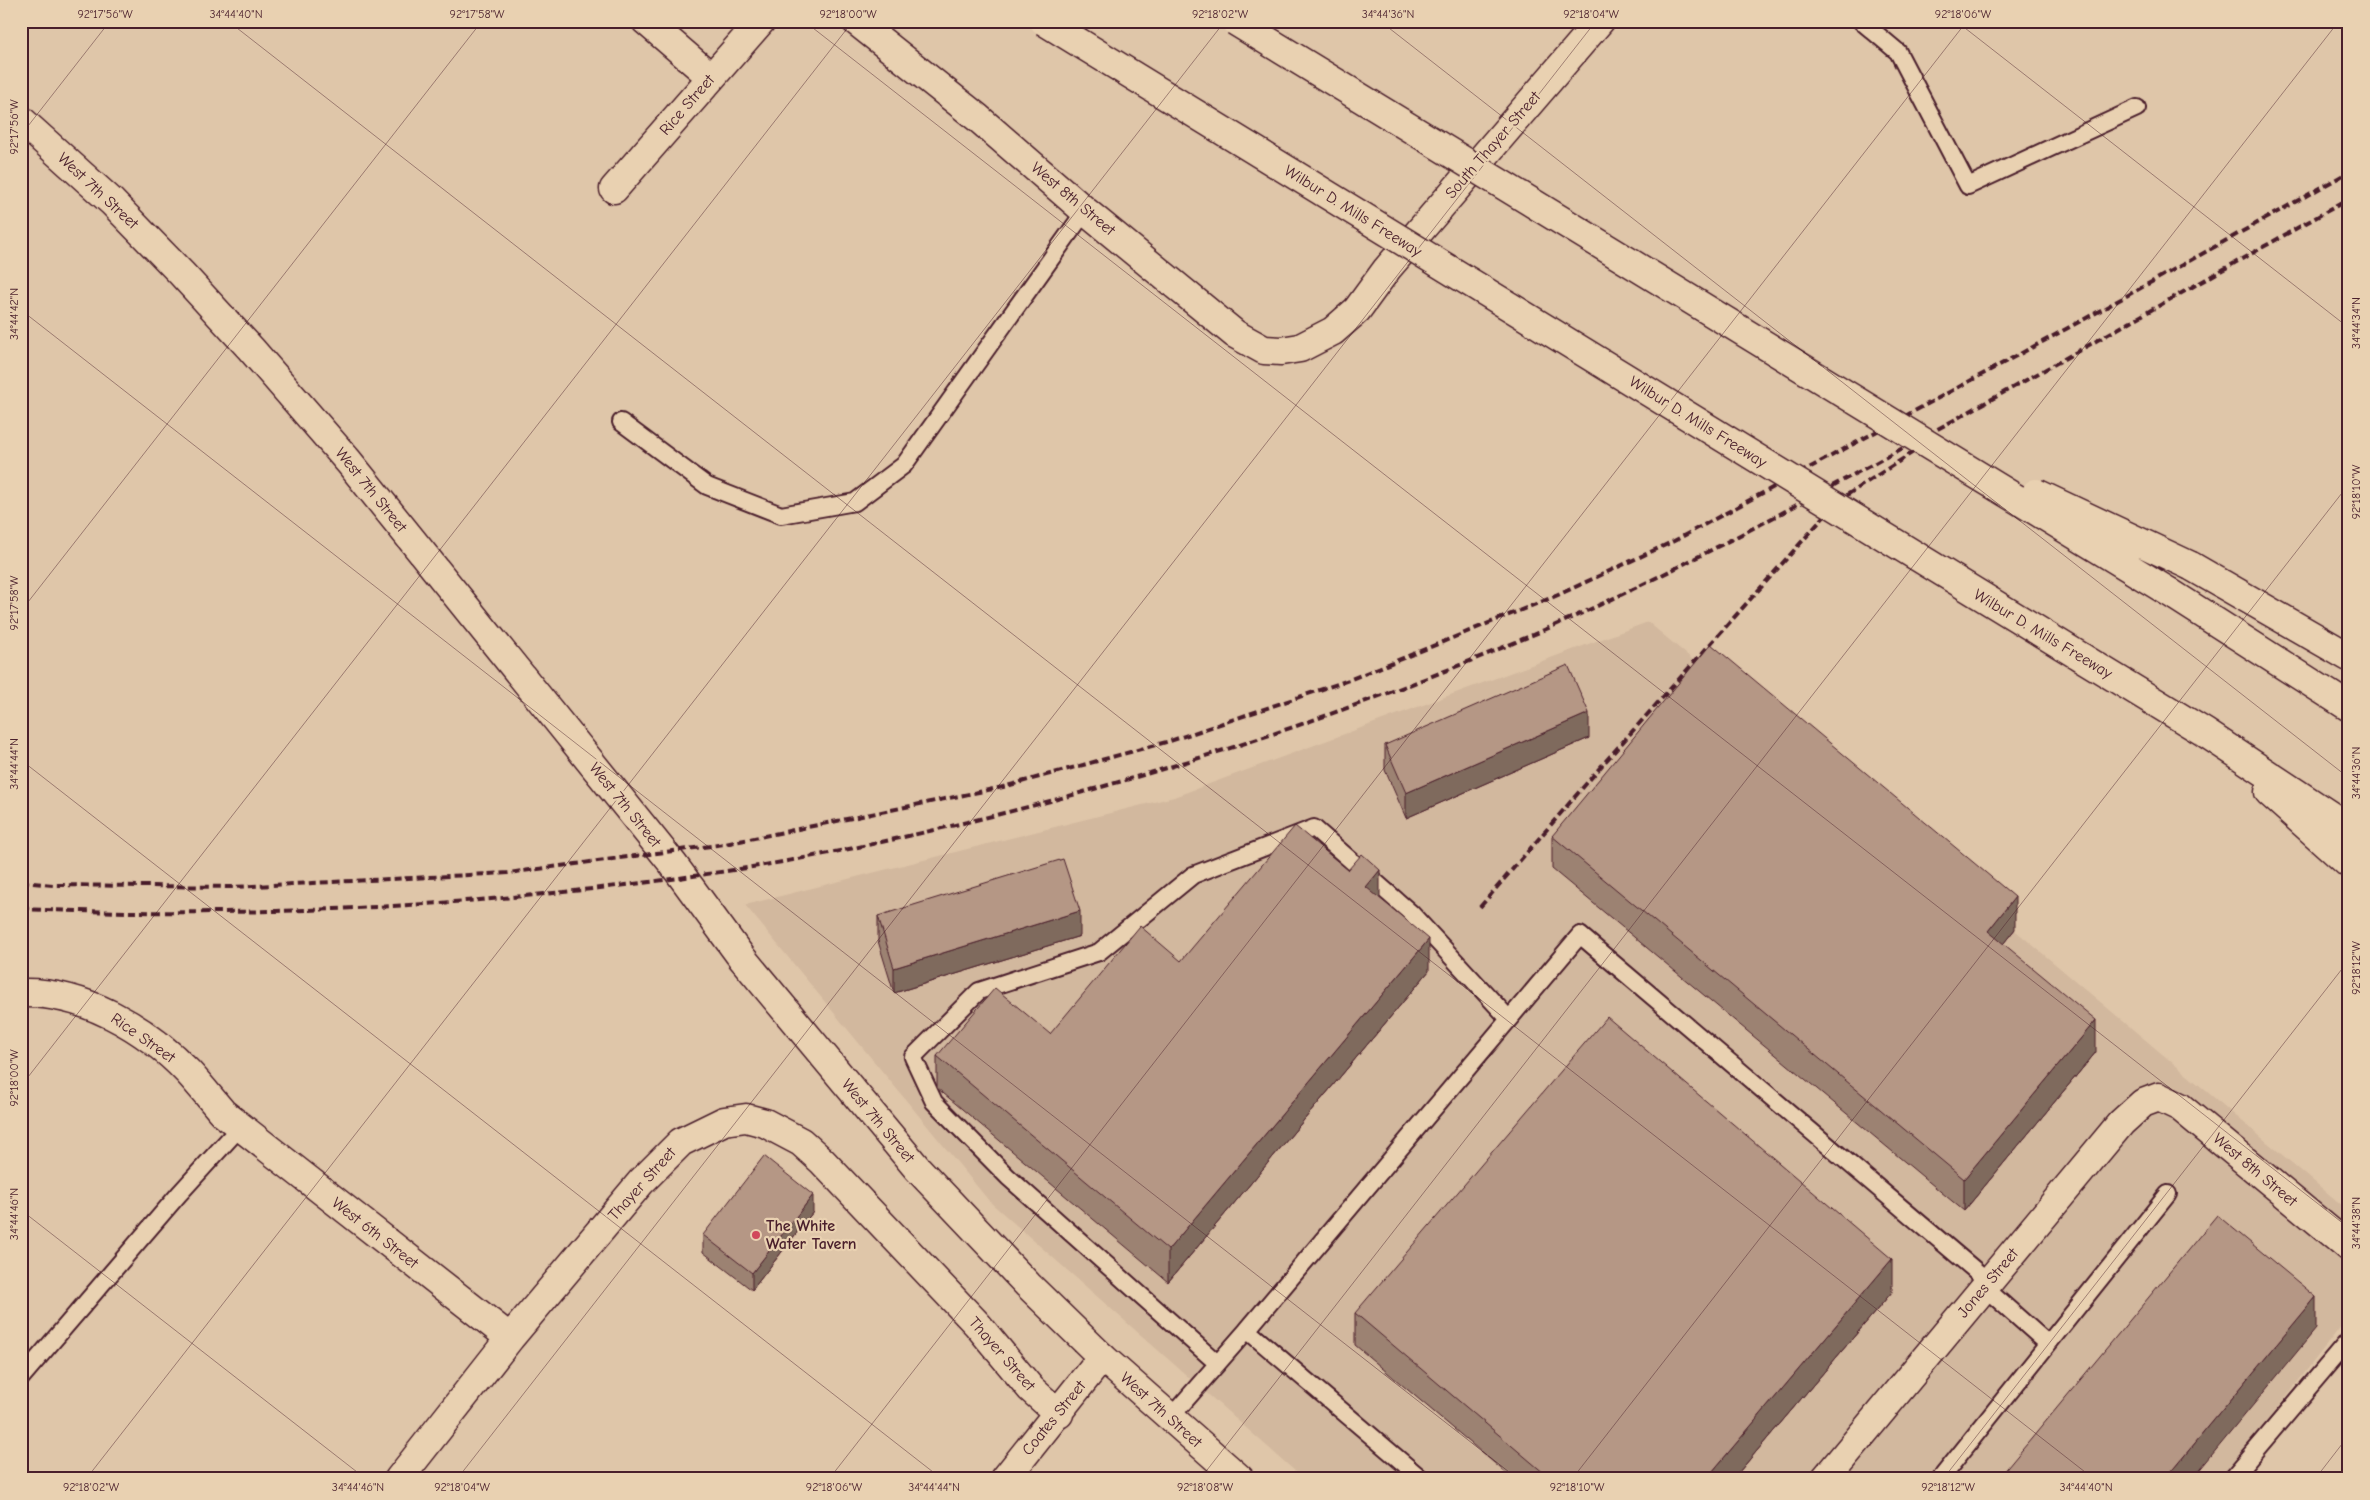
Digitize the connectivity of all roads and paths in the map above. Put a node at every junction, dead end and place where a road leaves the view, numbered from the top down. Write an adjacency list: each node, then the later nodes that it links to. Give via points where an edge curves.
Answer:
1 (646, 21): 8 (main road)
2 (761, 21): 8 (main road, Rice Street)
3 (856, 21): 12 (main road, West 8th Street, via 978,118)
4 (1044, 21): 18 (main road, Wilbur D. Mills Freeway, bridge)
5 (1235, 21): 15 (main road, bridge)
6 (1600, 21): 13 (main road, South Thayer Street, via 1387,269 1357,310 1333,331)
7 (1861, 21): 9 (lane, via 1898,52 1968,186)
8 (711, 77): 11 (main road, Rice Street)
9 (2137, 108)
10 (21, 120): 32 (main road, West 7th Street, via 112,202 251,349 349,462 673,864 742,958 918,1168)
11 (614, 190)
12 (1085, 211): 13 (main road, West 8th Street, via 1235,334 1264,350); 14 (lane, via 904,465 854,502 781,515 707,486)
13 (1300, 348)
14 (621, 422)
15 (1904, 430): 16 (main road, bridge, via 2191,566); 17 (main road, bridge, via 2169,592)
16 (2349, 657)
17 (2349, 707)
18 (2204, 732): 19 (main road, Wilbur D. Mills Freeway); 20 (main road)
19 (2349, 828)
20 (2349, 864)
21 (21, 993): 24 (main road, Rice Street, via 40,992 77,1000 112,1015 153,1042 186,1070 223,1113)
22 (1509, 1019): 27 (lane, via 1580,935); 28 (lane); 33 (lane, via 1411,913 1314,828 1192,875 1099,952 979,991 913,1057 934,1102 1001,1171)
23 (2159, 1097): 26 (main road, West 8th Street, via 2180,1107); 27 (main road, Jones Street, via 2143,1103 2121,1123)
24 (240, 1127): 29 (main road, West 6th Street); 34 (lane)
25 (2168, 1194): 31 (lane)
26 (2349, 1247)
27 (1987, 1285): 31 (lane); 41 (main road, Jones Street)
28 (1247, 1330): 33 (lane); 40 (lane)
29 (510, 1338): 35 (main road, Thayer Street, via 641,1182 681,1142 724,1121 746,1118 765,1123 801,1142 822,1160 977,1324 1031,1389); 37 (main road, Thayer Street)
30 (2349, 1340): 43 (lane)
31 (2048, 1344): 42 (lane)
32 (1102, 1357): 35 (main road, Coates Street); 36 (main road, West 7th Street)
33 (1217, 1363): 36 (lane)
34 (21, 1378)
35 (1059, 1414): 38 (main road, Coates Street)
36 (1170, 1418): 39 (main road, West 7th Street)
37 (399, 1479)
38 (1005, 1479)
39 (1240, 1479)
40 (1422, 1479)
41 (1825, 1479)
42 (1940, 1479)
43 (2231, 1479)

